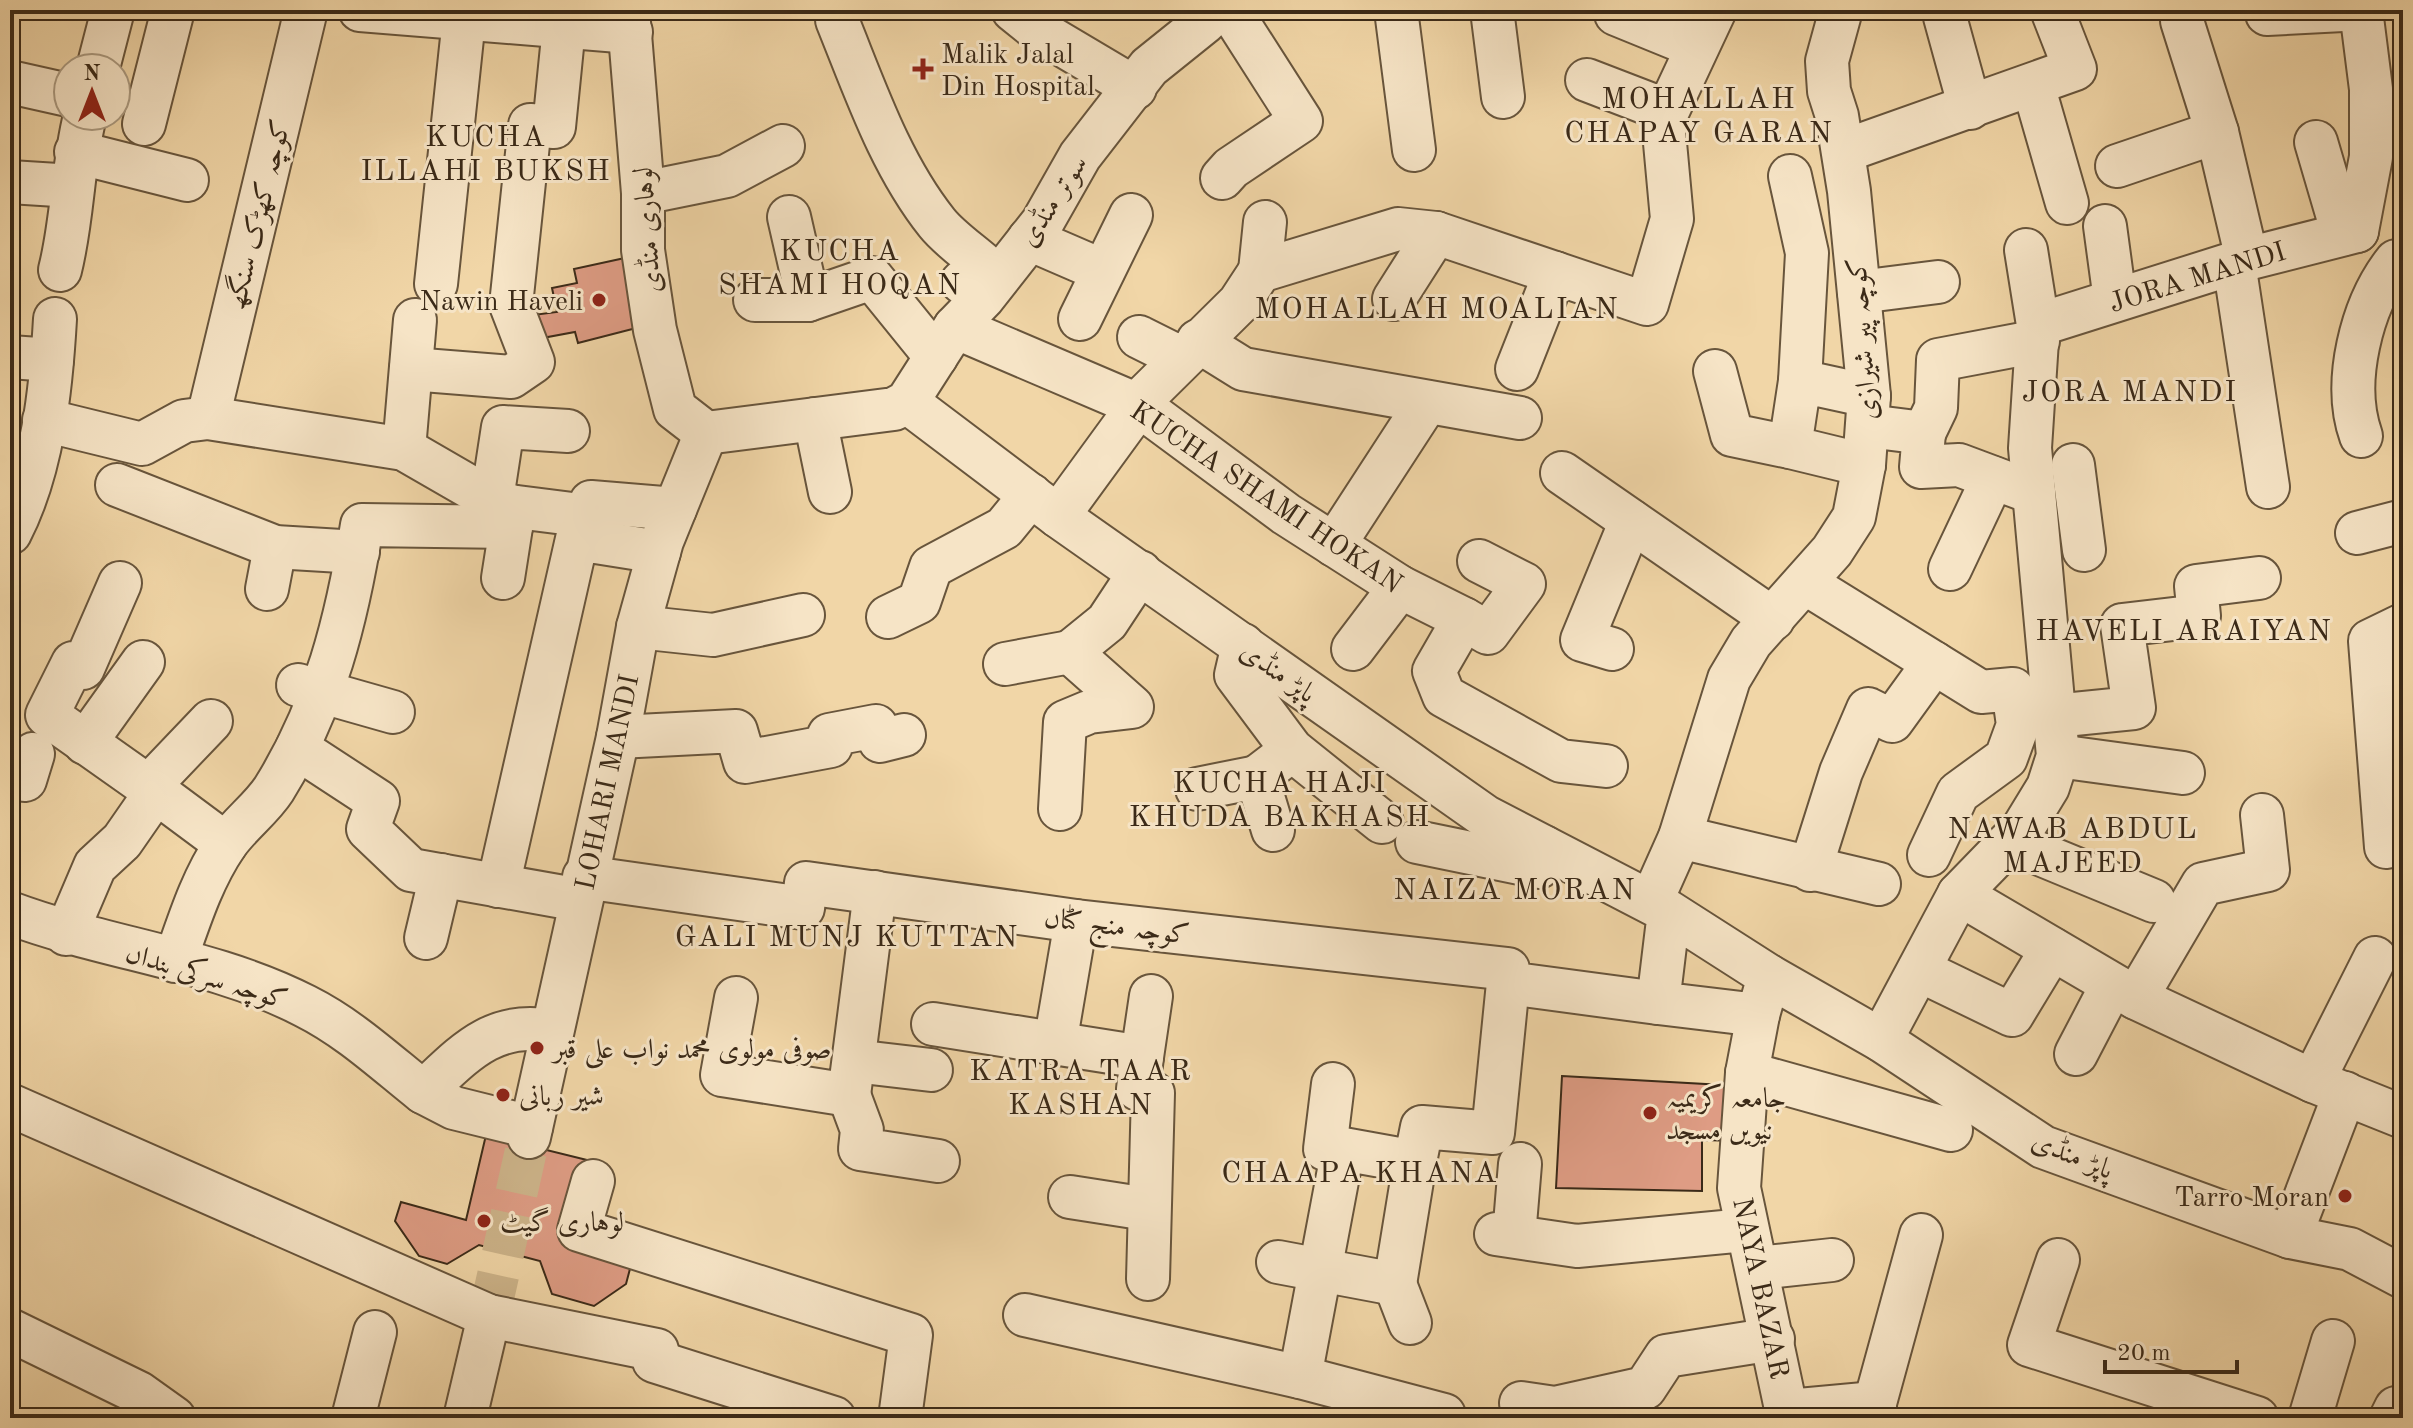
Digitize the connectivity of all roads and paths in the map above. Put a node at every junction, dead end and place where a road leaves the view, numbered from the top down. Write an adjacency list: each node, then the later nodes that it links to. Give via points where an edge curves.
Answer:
1 (113, 10): 23 (street)
2 (173, 10): 32 (street)
3 (306, 10): 83 (street, کوچہ کھڑک سنگھ)
4 (371, 10): 17 (street)
5 (1013, 10): 27 (street)
6 (1210, 10): 27 (street, سوتر منڈی, via 1205,22 1149,67)
7 (1230, 10): 41 (street, via 1301,121)
8 (1396, 10): 36 (street)
9 (1492, 10): 29 (street)
10 (1841, 10): 38 (street, کوچہ پیر شیرازی, via 1827,61)
11 (2052, 10): 26 (street, via 2075,69)
12 (2343, 10): 15 (street)
13 (2361, 10): 51 (street, via 2371,89 2371,157)
14 (1616, 14): 22 (street)
15 (2267, 14)
16 (1945, 17): 30 (street)
17 (464, 19): 21 (street); 61 (street)
18 (837, 20): 70 (street, via 883,133 918,195 938,225 983,264 962,282)
19 (630, 21): 21 (street); 44 (street, لوہاری منڈی)
20 (2182, 21): 33 (street)
21 (564, 27): 76 (street, via 554,127 530,125 511,305 533,362 511,377)
22 (1706, 28): 31 (street)
23 (102, 52)
24 (1587, 80): 31 (street)
25 (10, 82): 28 (street)
26 (2033, 85): 30 (street); 45 (street)
27 (1135, 88): 52 (street, سوتر منڈی, via 1080,156)
28 (52, 91)
29 (1503, 97)
30 (1970, 108): 38 (street)
31 (1665, 110): 59 (street, via 1672,219 1647,304)
32 (144, 124)
33 (2217, 132): 39 (street); 54 (street)
34 (2316, 142): 51 (street)
35 (783, 146): 44 (street, via 727,176)
36 (1414, 150)
37 (78, 151): 42 (street); 43 (street); 56 (street)
38 (1844, 151): 62 (street, کوچہ پیر شیرازی)
39 (2117, 166)
40 (1790, 176): 79 (street, via 1807,253)
41 (1222, 178)
42 (187, 180)
43 (10, 182)
44 (643, 193): 89 (street, لوہاری منڈی, via 643,250 655,330 675,409)
45 (2067, 203)
46 (1131, 215): 57 (street)
47 (789, 217): 65 (street)
48 (1265, 222): 58 (street)
49 (2105, 226): 66 (street)
50 (1436, 233): 58 (street, via 1398,229); 59 (street); 63 (street)
51 (2350, 233): 54 (street, JORA MANDI); 55 (street)
52 (1029, 239): 57 (street); 70 (street, سوتر منڈی)
53 (2026, 250): 71 (street)
54 (2240, 261): 66 (street, JORA MANDI); 97 (street)
55 (2399, 264): 91 (street, via 2380,281 2360,332 2355,420)
56 (60, 270)
57 (1103, 271): 68 (street)
58 (1260, 271): 73 (street, via 1239,303)
59 (1555, 273): 77 (street)
60 (1938, 282): 62 (street)
61 (436, 284)
62 (1859, 292): 87 (street, کوچہ پیر شیرازی)
63 (1394, 299)
64 (755, 300): 65 (street)
65 (808, 300): 70 (street, via 872,278)
66 (2115, 300): 71 (street, JORA MANDI)
67 (55, 319): 75 (street)
68 (1080, 319)
69 (415, 320): 76 (street)
70 (958, 327): 80 (street, سوتر منڈی); 82 (street, KUCHA SHAMI HOKAN)
71 (2038, 333): 90 (street, JORA MANDI, via 1938,360 1936,408); 95 (street, via 2030,448)
72 (1139, 337): 73 (street)
73 (1190, 349): 81 (street, via 1243,369); 82 (street)
74 (10, 357): 75 (street)
75 (52, 360): 86 (street)
76 (411, 369): 93 (street)
77 (1517, 369)
78 (1715, 371): 92 (street, via 1732,435)
79 (1800, 381): 87 (street); 92 (street)
80 (907, 402): 85 (street, via 894,409); 99 (street, پاپڑ منڈی)
81 (1427, 402): 84 (street); 106 (street)
82 (1140, 406): 99 (street); 106 (street, KUCHA SHAMI HOKAN)
83 (208, 418): 86 (street, via 184,421 142,444); 93 (street)
84 (1520, 418)
85 (815, 419): 89 (street); 98 (street)
86 (44, 420): 104 (street)
87 (1867, 429): 90 (street); 92 (street); 117 (street, کوچہ پیر شیرازی, via 1854,517)
88 (568, 431): 101 (street, via 503,427)
89 (706, 433): 100 (street, LOHARI MANDI)
90 (1924, 433): 95 (street, via 1921,467 1959,465)
91 (2361, 436)
92 (1790, 447)
93 (404, 449): 101 (street)
94 (1562, 473): 102 (street)
95 (2020, 481): 108 (street, via 2087,463); 112 (street); 137 (street)
96 (117, 485): 107 (street)
97 (2268, 487)
98 (830, 492)
99 (1044, 505): 113 (street, پاپڑ منڈی); 121 (street, via 931,567 919,602)
100 (675, 509): 101 (street, via 591,502 588,516); 110 (street, LOHARI MANDI)
101 (505, 511): 109 (street, via 362,525); 114 (street)
102 (1631, 521): 123 (street); 128 (street, via 1582,640)
103 (2403, 521): 105 (street)
104 (10, 533)
105 (2357, 533)
106 (1334, 545): 118 (street, KUCHA SHAMI HOKAN)
107 (275, 547): 109 (street); 119 (street)
108 (2084, 550)
109 (358, 552): 133 (street, via 336,654)
110 (659, 552): 125 (street, LOHARI MANDI); 161 (street, via 577,539)
111 (1479, 561): 122 (street, KUCHA SHAMI HOKAN, via 1524,584 1488,633)
112 (1950, 569)
113 (1140, 572): 126 (street, پاپڑ منڈی); 129 (street, via 1107,622)
114 (503, 578)
115 (2259, 578): 137 (street, via 2196,586 2199,616 2122,625 2134,708)
116 (120, 583): 139 (street, via 83,668 73,663 47,715)
117 (1805, 583): 123 (street, کوچہ پیر شیرازی); 131 (street)
118 (1400, 587): 122 (street, KUCHA SHAMI HOKAN); 127 (street)
119 (267, 589)
120 (803, 615): 125 (street, via 713,635)
121 (888, 617)
122 (1464, 619): 142 (street, via 1434,671 1444,696 1561,761)
123 (1773, 619): 151 (street, کوچہ پیر شیرازی, via 1751,642 1729,679)
124 (2403, 625): 156 (street, via 2370,641)
125 (638, 627): 138 (street, LOHARI MANDI)
126 (1243, 645): 141 (street, via 1236,675); 155 (street, پاپڑ منڈی, via 1486,817)
127 (1353, 649)
128 (1612, 649)
129 (1070, 652): 132 (street); 147 (street, via 1132,707 1089,712 1065,722)
130 (143, 662): 139 (street)
131 (1934, 663): 157 (street, via 1981,692 2013,689 2018,725 2006,758 1958,793); 158 (street, via 1892,721 1868,709 1841,772)
132 (1005, 664)
133 (309, 689): 134 (street); 140 (street)
134 (393, 712)
135 (211, 721): 146 (street)
136 (904, 735): 138 (street, via 880,741 876,726 829,735 831,746 745,762 736,731)
137 (2056, 736): 143 (street); 153 (street, via 2048,787)
138 (618, 737): 162 (street, LOHARI MANDI)
139 (85, 743): 146 (street)
140 (297, 748): 154 (street, via 272,792); 159 (street, via 378,801 368,829 411,870)
141 (1292, 750): 144 (street); 149 (street)
142 (1606, 766)
143 (2183, 773)
144 (1257, 777): 145 (street); 150 (street)
145 (1197, 789)
146 (152, 790): 154 (street); 169 (street, via 122,841 95,866)
147 (1060, 809)
148 (2262, 815): 177 (street, via 2268,870 2203,884)
149 (1382, 822)
150 (1273, 830)
151 (1680, 837): 158 (street); 166 (street, کوچہ پیر شیرازی)
152 (1417, 842): 155 (street, via 1539,867)
153 (2011, 842): 164 (street); 165 (street)
154 (226, 844): 173 (street, via 196,902)
155 (1544, 847): 166 (street, پاپڑ منڈی)
156 (2386, 847)
157 (1929, 855)
158 (1810, 870): 160 (street)
159 (441, 875): 161 (street); 170 (street)
160 (1879, 884)
161 (498, 886): 162 (street)
162 (582, 888): 163 (street, کوچہ منج کٹاں, via 803,908 806,883); 183 (street, LOHARI MANDI)
163 (875, 892): 168 (street, کوچہ منج کٹاں); 190 (street)
164 (1959, 894): 171 (street); 174 (street)
165 (2154, 901)
166 (1660, 907): 175 (street, پاپڑ منڈی); 180 (street, کوچہ پیر شیرازی)
167 (10, 913): 169 (street, کوچہ سرکی بنداں)
168 (1076, 921): 176 (street, کوچہ منج کٹاں, via 1508,969); 185 (street)
169 (66, 934): 173 (street, کوچہ سرکی بنداں)
170 (426, 938)
171 (2052, 949): 174 (street, via 2012,1015); 177 (street)
172 (2375, 958): 192 (street)
173 (175, 961): 193 (street, کوچہ سرکی بنداں, via 258,985 304,1005 346,1029)
174 (1919, 970): 184 (street)
175 (1769, 976): 181 (street, NAYA BAZAR); 184 (street, پاپڑ منڈی)
176 (1508, 983): 180 (street, کوچہ منج کٹاں); 200 (street, via 1493,1133 1422,1127)
177 (2124, 992): 186 (street); 192 (street)
178 (1151, 996): 187 (street)
179 (736, 998): 190 (street, via 722,1075)
180 (1658, 1003): 181 (street, کوچہ منج کٹاں)
181 (1758, 1015): 189 (street, NAYA BAZAR)
182 (933, 1024): 185 (street)
183 (551, 1031): 193 (street, via 506,1030 476,1045); 197 (street, LOHARI MANDI)
184 (1881, 1040): 206 (street, پاپڑ منڈی, via 2043,1147)
185 (1055, 1044): 187 (street)
186 (2076, 1054)
187 (1142, 1057): 204 (street, via 1138,1089 1153,1093)
188 (931, 1070): 190 (street)
189 (1747, 1073): 196 (street); 207 (street, NAYA BAZAR, via 1739,1188)
190 (851, 1078): 199 (street, via 862,1130 860,1149)
191 (1333, 1084): 198 (street, via 1325,1149)
192 (2329, 1087): 195 (street); 206 (street)
193 (423, 1092): 197 (street, کوچہ سرکی بنداں, via 454,1108)
194 (10, 1105): 216 (street)
195 (2403, 1117)
196 (1951, 1130)
197 (530, 1132)
198 (1343, 1149): 200 (street); 211 (street)
199 (938, 1161)
200 (1415, 1162): 214 (street)
201 (1520, 1164): 207 (street, via 1505,1235 1577,1246)
202 (593, 1181): 230 (street, via 579,1230 911,1335)
203 (1070, 1197): 204 (street)
204 (1147, 1209): 213 (street)
205 (1921, 1235): 224 (street)
206 (2290, 1237): 212 (street, پاپڑ منڈی, via 2350,1249)
207 (1751, 1249): 208 (street); 220 (street, NAYA BAZAR)
208 (1832, 1260)
209 (2058, 1260): 232 (street, via 2029,1345)
210 (1278, 1262): 211 (street)
211 (1321, 1271): 214 (street); 222 (street)
212 (2403, 1277)
213 (1148, 1279)
214 (1395, 1284): 217 (street)
215 (1025, 1315): 222 (street)
216 (489, 1316): 228 (street); 229 (street, via 656,1356)
217 (1410, 1323)
218 (10, 1330): 226 (street, via 139,1393)
219 (375, 1332): 227 (street)
220 (1773, 1339): 223 (street, via 1666,1356 1645,1388); 225 (street, NAYA BAZAR)
221 (2333, 1341): 233 (street)
222 (1300, 1377): 231 (street)
223 (1543, 1410)
224 (1875, 1411): 225 (street)
225 (1788, 1414)
226 (174, 1418)
227 (353, 1418)
228 (465, 1418)
229 (834, 1418)
230 (900, 1418)
231 (1444, 1418)
232 (2257, 1418)
233 (2310, 1418)

